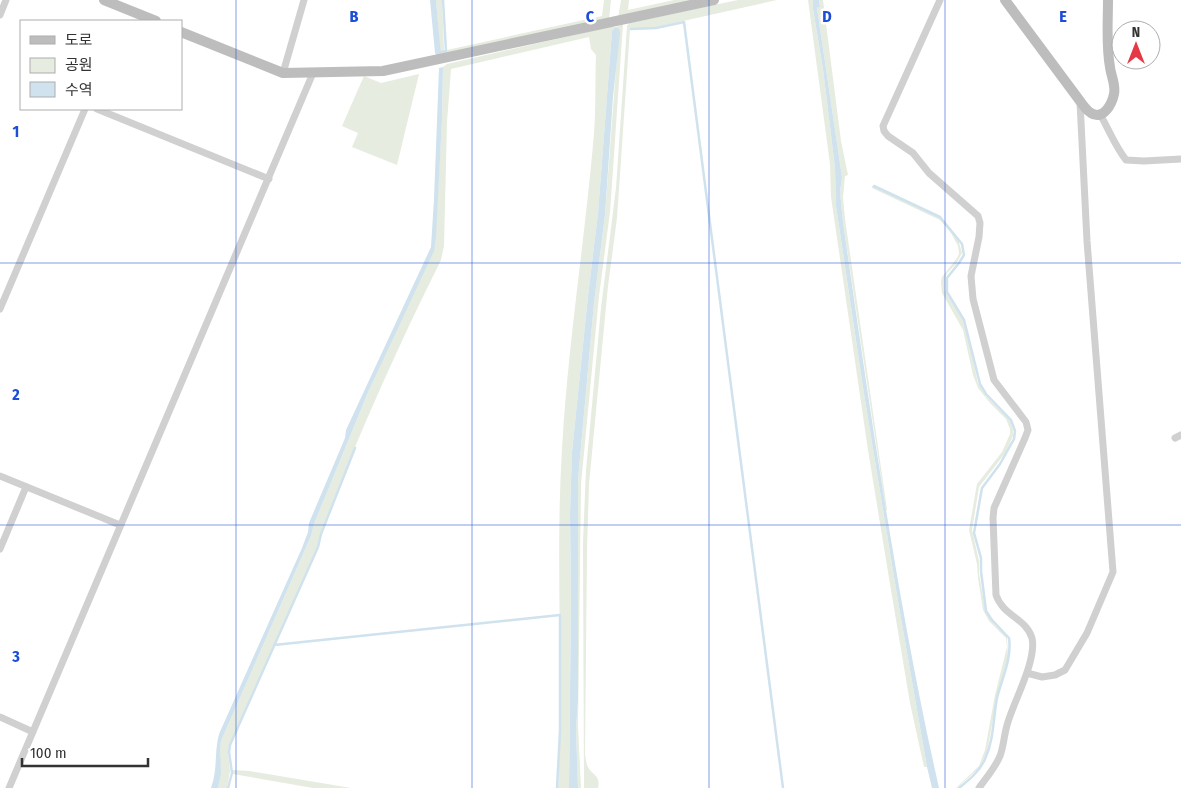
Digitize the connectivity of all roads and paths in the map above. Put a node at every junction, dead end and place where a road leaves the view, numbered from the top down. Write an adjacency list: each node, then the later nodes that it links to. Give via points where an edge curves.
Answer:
1 (6, 0): 8 (street)
2 (104, 0): 9 (street)
3 (304, 0): 11 (street)
4 (714, 0): 12 (street, via 382,72)
5 (940, 0): 26 (street, via 883,126 888,136 913,153 928,173 978,216 980,223 970,276 973,299 994,380 1026,422 1028,430 998,498 993,518 996,595 999,604 1021,622 1032,639)
6 (1005, 0): 13 (street)
7 (1108, 0): 16 (street, via 1110,67 1115,87 1110,105)
8 (0, 15)
9 (154, 20)
10 (182, 32): 11 (street)
11 (283, 73): 12 (street)
12 (313, 73): 18 (street)
13 (1080, 101): 16 (street, via 1089,112); 26 (street, via 1087,241 1113,572 1087,633 1065,670 1042,677)
14 (85, 110): 19 (street)
15 (99, 110): 18 (street)
16 (1100, 114): 17 (street, via 1116,148 1126,160)
17 (1181, 159)
18 (269, 179): 23 (street)
19 (0, 309)
20 (0, 476): 21 (street)
21 (26, 486): 23 (street); 24 (street)
22 (0, 524): 24 (street)
23 (120, 525): 28 (street)
24 (9, 527): 25 (street)
25 (0, 549)
26 (1027, 673): 30 (street, via 1008,723 1001,755)
27 (0, 717): 28 (street)
28 (33, 732): 29 (street)
29 (9, 788)
30 (979, 788)

